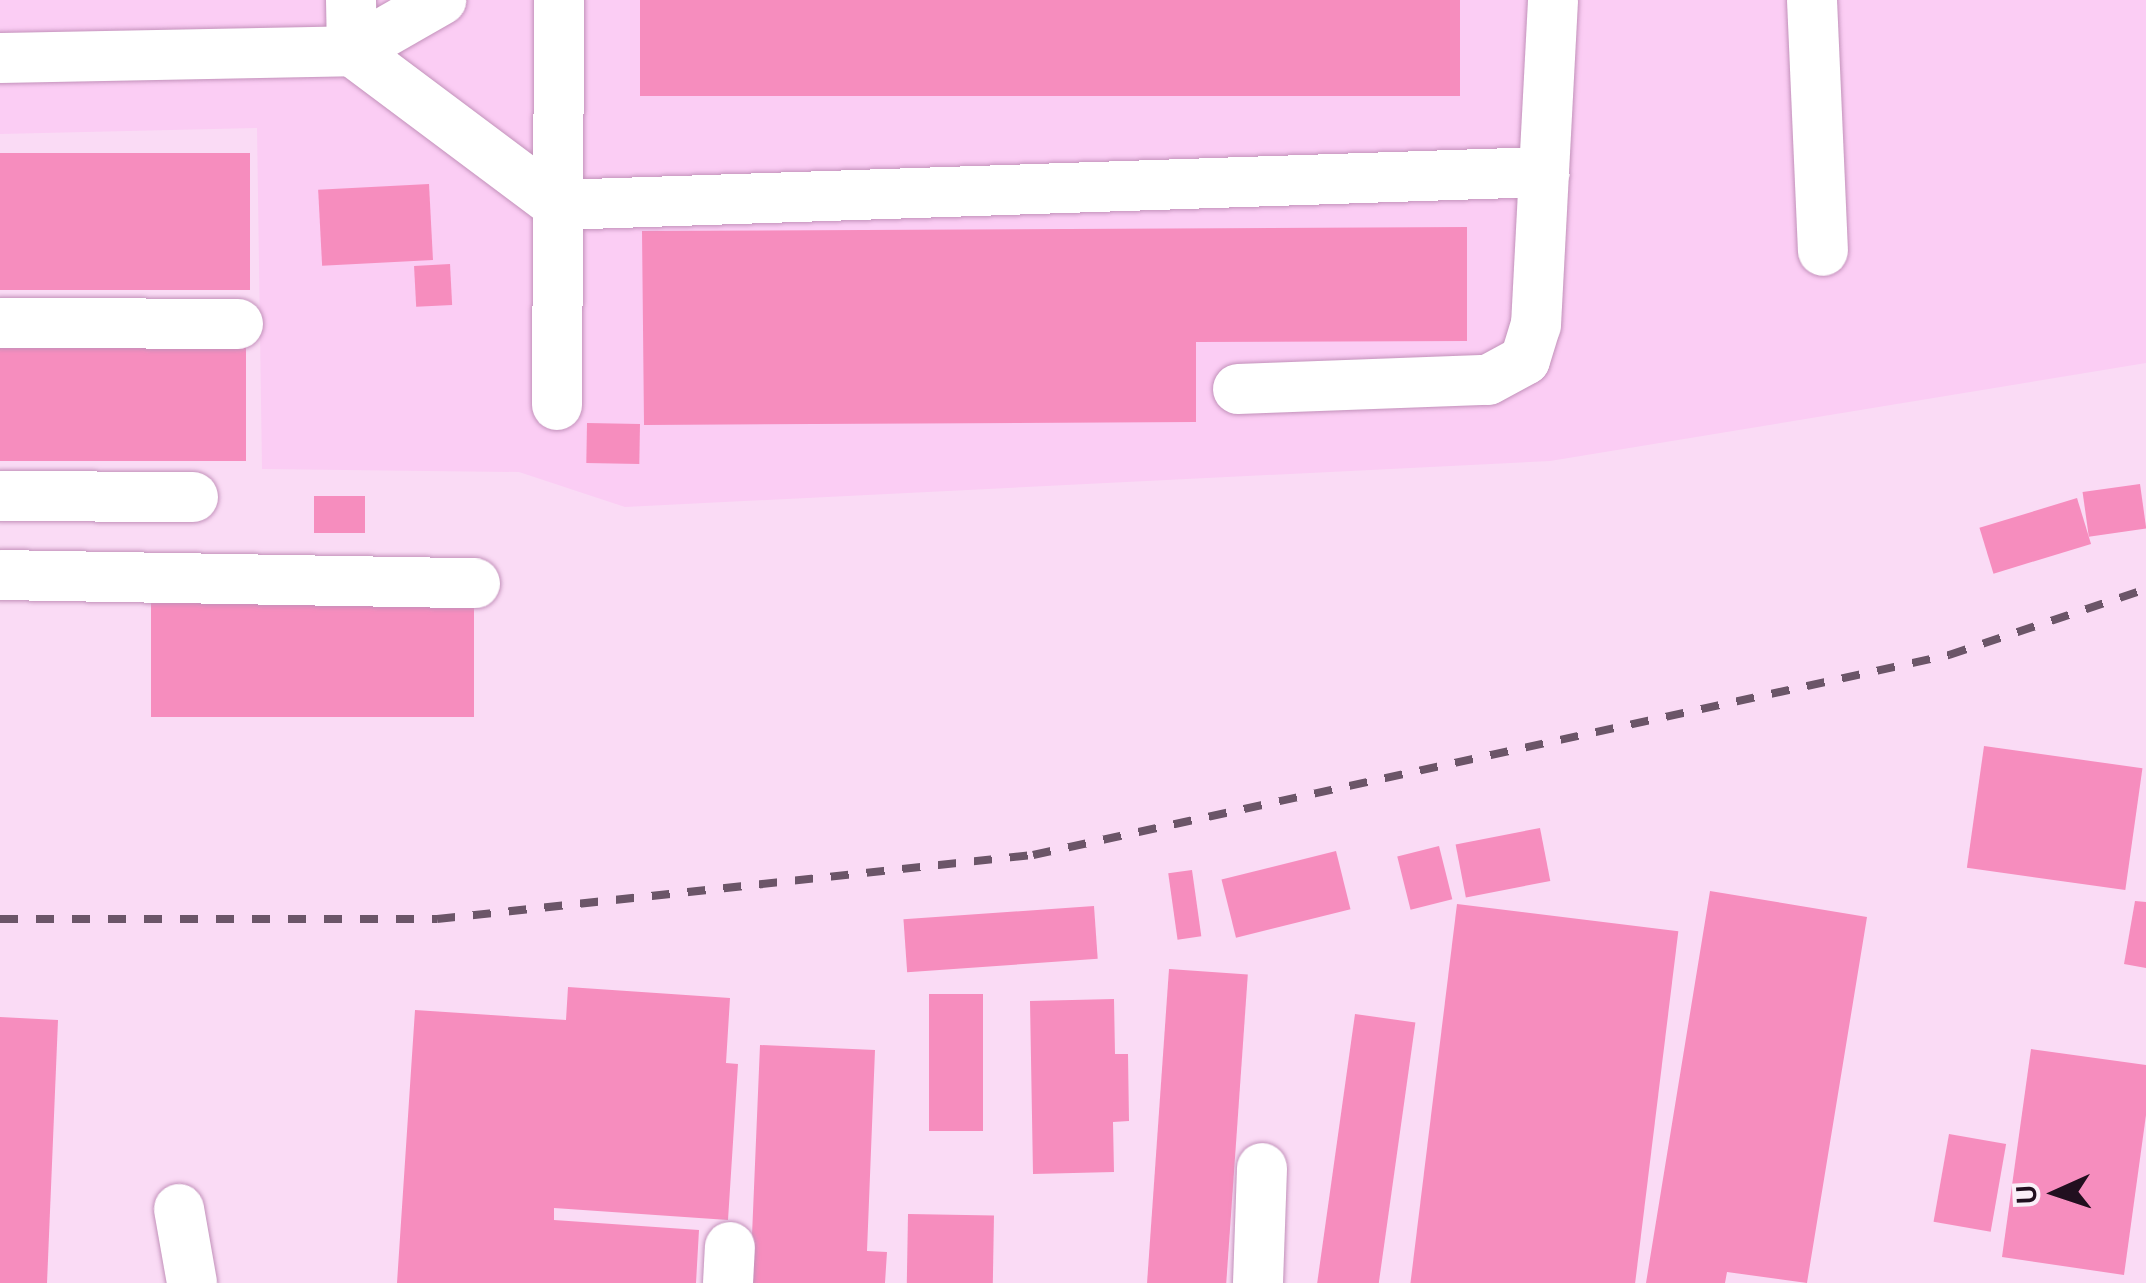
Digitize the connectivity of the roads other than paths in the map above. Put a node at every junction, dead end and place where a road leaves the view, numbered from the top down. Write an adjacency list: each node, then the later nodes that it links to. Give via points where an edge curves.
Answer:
1 (351, 0): 6 (lane)
2 (441, 0): 6 (lane)
3 (559, 0): 9 (lane)
4 (1553, 0): 8 (lane)
5 (1812, 0): 10 (lane)
6 (352, 51): 7 (lane); 9 (lane)
7 (0, 58)
8 (1544, 172): 9 (lane); 13 (lane, via 1536,325 1526,360 1515,370 1488,380)
9 (558, 205): 14 (lane)
10 (1823, 251)
11 (0, 323): 12 (lane)
12 (238, 324)
13 (1238, 389)
14 (557, 405)
15 (0, 496): 16 (lane)
16 (192, 496)
17 (0, 575): 18 (lane)
18 (475, 583)
19 (1262, 1168): 22 (lane)
20 (179, 1210): 21 (lane)
21 (192, 1283)
22 (1258, 1283)

